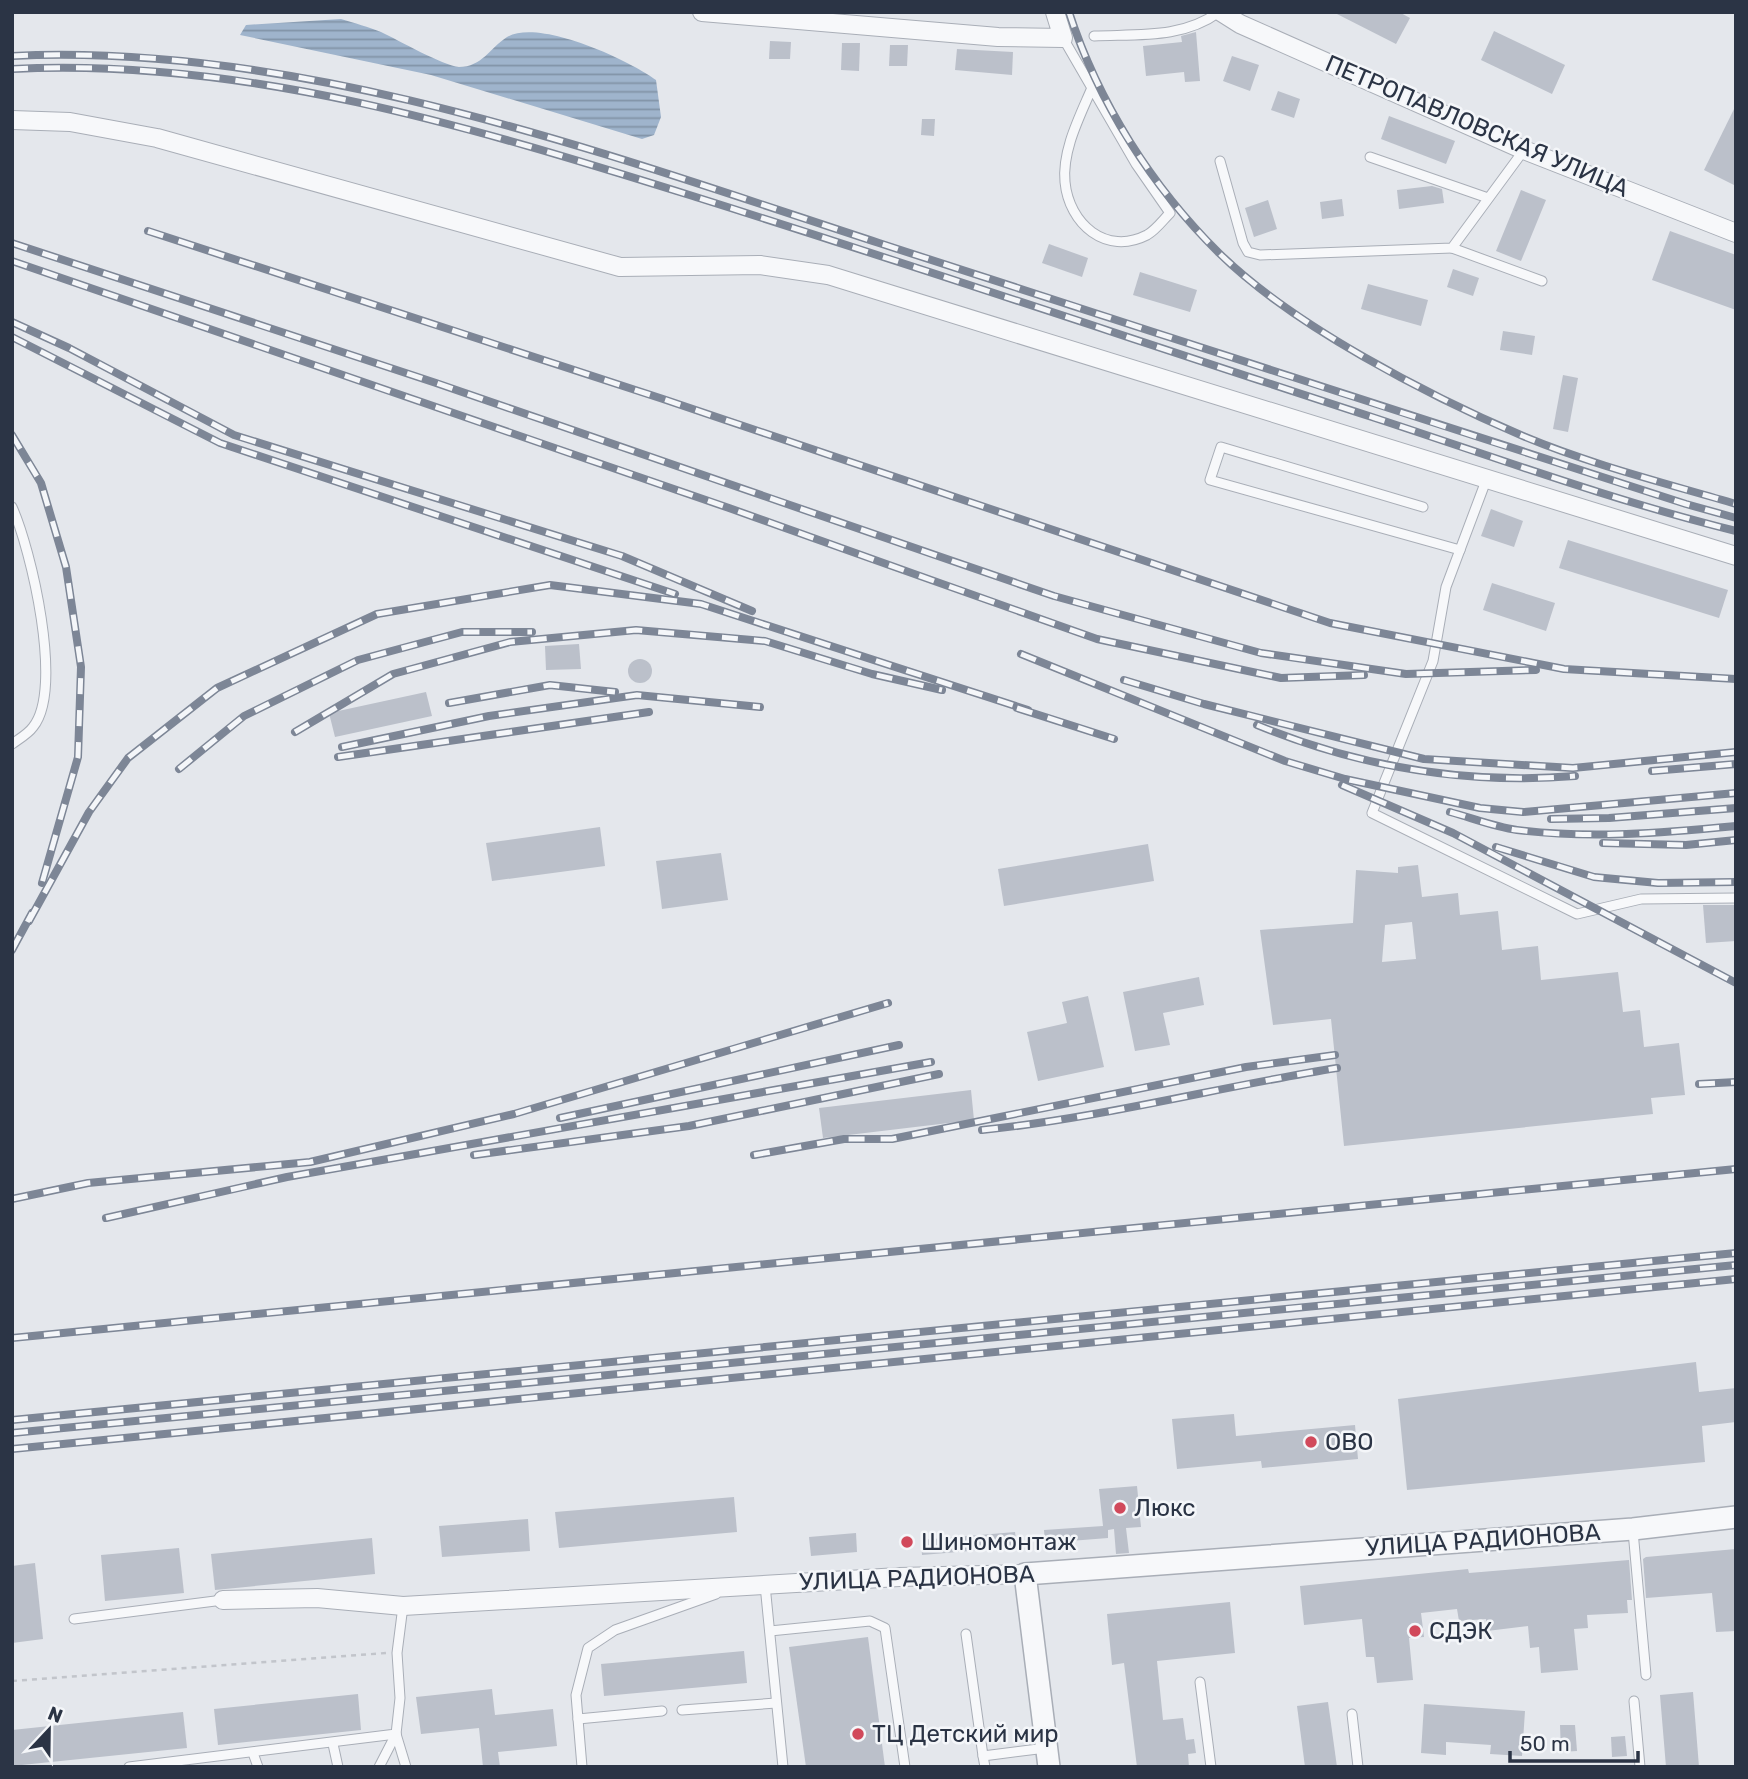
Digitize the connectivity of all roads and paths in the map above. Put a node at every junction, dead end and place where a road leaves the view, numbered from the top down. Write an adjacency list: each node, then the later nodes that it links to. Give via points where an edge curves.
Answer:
1 (702, 12): 5 (street, via 998,37)
2 (1055, 12): 5 (street)
3 (1220, 12): 4 (lane, via 1195,27 1169,33); 8 (street, ПЕТРОПАВЛОВСКАЯ УЛИЦА)
4 (1094, 36)
5 (1063, 38): 6 (lane)
6 (1091, 90): 6 (lane, via 1170,213 1149,233 1130,242 1094,235 1078,222 1069,199 1065,167)
7 (12, 120): 15 (street, via 70,122 157,138 620,267 760,265 828,275)
8 (1524, 150): 11 (lane); 12 (street, ПЕТРОПАВЛОВСКАЯ УЛИЦА)
9 (1370, 158): 11 (lane)
10 (1220, 161): 13 (lane, via 1248,252 1357,253)
11 (1488, 198): 13 (lane)
12 (1736, 233)
13 (1452, 247): 14 (lane)
14 (1542, 281)
15 (1487, 478): 18 (lane); 19 (street)
16 (12, 507): 20 (lane, via 44,628 43,704 34,726)
17 (1423, 507): 18 (lane, via 1221,447 1210,480)
18 (1460, 550): 21 (lane, via 1446,587 1433,661 1373,813 1577,914 1640,899)
19 (1736, 556)
20 (12, 744)
21 (1736, 898)
22 (1736, 1517): 23 (street, УЛИЦА РАДИОНОВА)
23 (1633, 1529): 24 (street, УЛИЦА РАДИОНОВА); 33 (lane)
24 (1026, 1574): 25 (street, УЛИЦА РАДИОНОВА); 46 (street)
25 (765, 1585): 26 (street, УЛИЦА РАДИОНОВА); 30 (lane)
26 (734, 1587): 28 (street, УЛИЦА РАДИОНОВА); 41 (lane, via 615,1630 588,1648 576,1695)
27 (223, 1600): 28 (street, УЛИЦА РАДИОНОВА, via 317,1598); 29 (lane)
28 (403, 1606): 32 (lane)
29 (74, 1619)
30 (769, 1630): 37 (lane); 54 (lane, via 870,1620 885,1629)
31 (966, 1634): 45 (lane)
32 (397, 1653): 34 (path); 42 (lane, via 400,1698)
33 (1646, 1675)
34 (12, 1681)
35 (1200, 1682): 56 (lane)
36 (1634, 1701): 58 (lane)
37 (776, 1703): 38 (lane); 53 (lane)
38 (682, 1710)
39 (662, 1711): 41 (lane)
40 (1352, 1714): 57 (lane)
41 (578, 1719): 52 (lane)
42 (396, 1734): 43 (lane); 50 (lane); 51 (lane)
43 (333, 1744): 44 (lane); 49 (lane)
44 (253, 1753): 47 (lane); 48 (lane)
45 (983, 1756): 46 (lane); 55 (lane)
46 (1048, 1757)
47 (129, 1767)
48 (258, 1767)
49 (338, 1767)
50 (379, 1767)
51 (406, 1767)
52 (582, 1767)
53 (783, 1767)
54 (905, 1767)
55 (985, 1767)
56 (1211, 1767)
57 (1358, 1767)
58 (1640, 1767)

